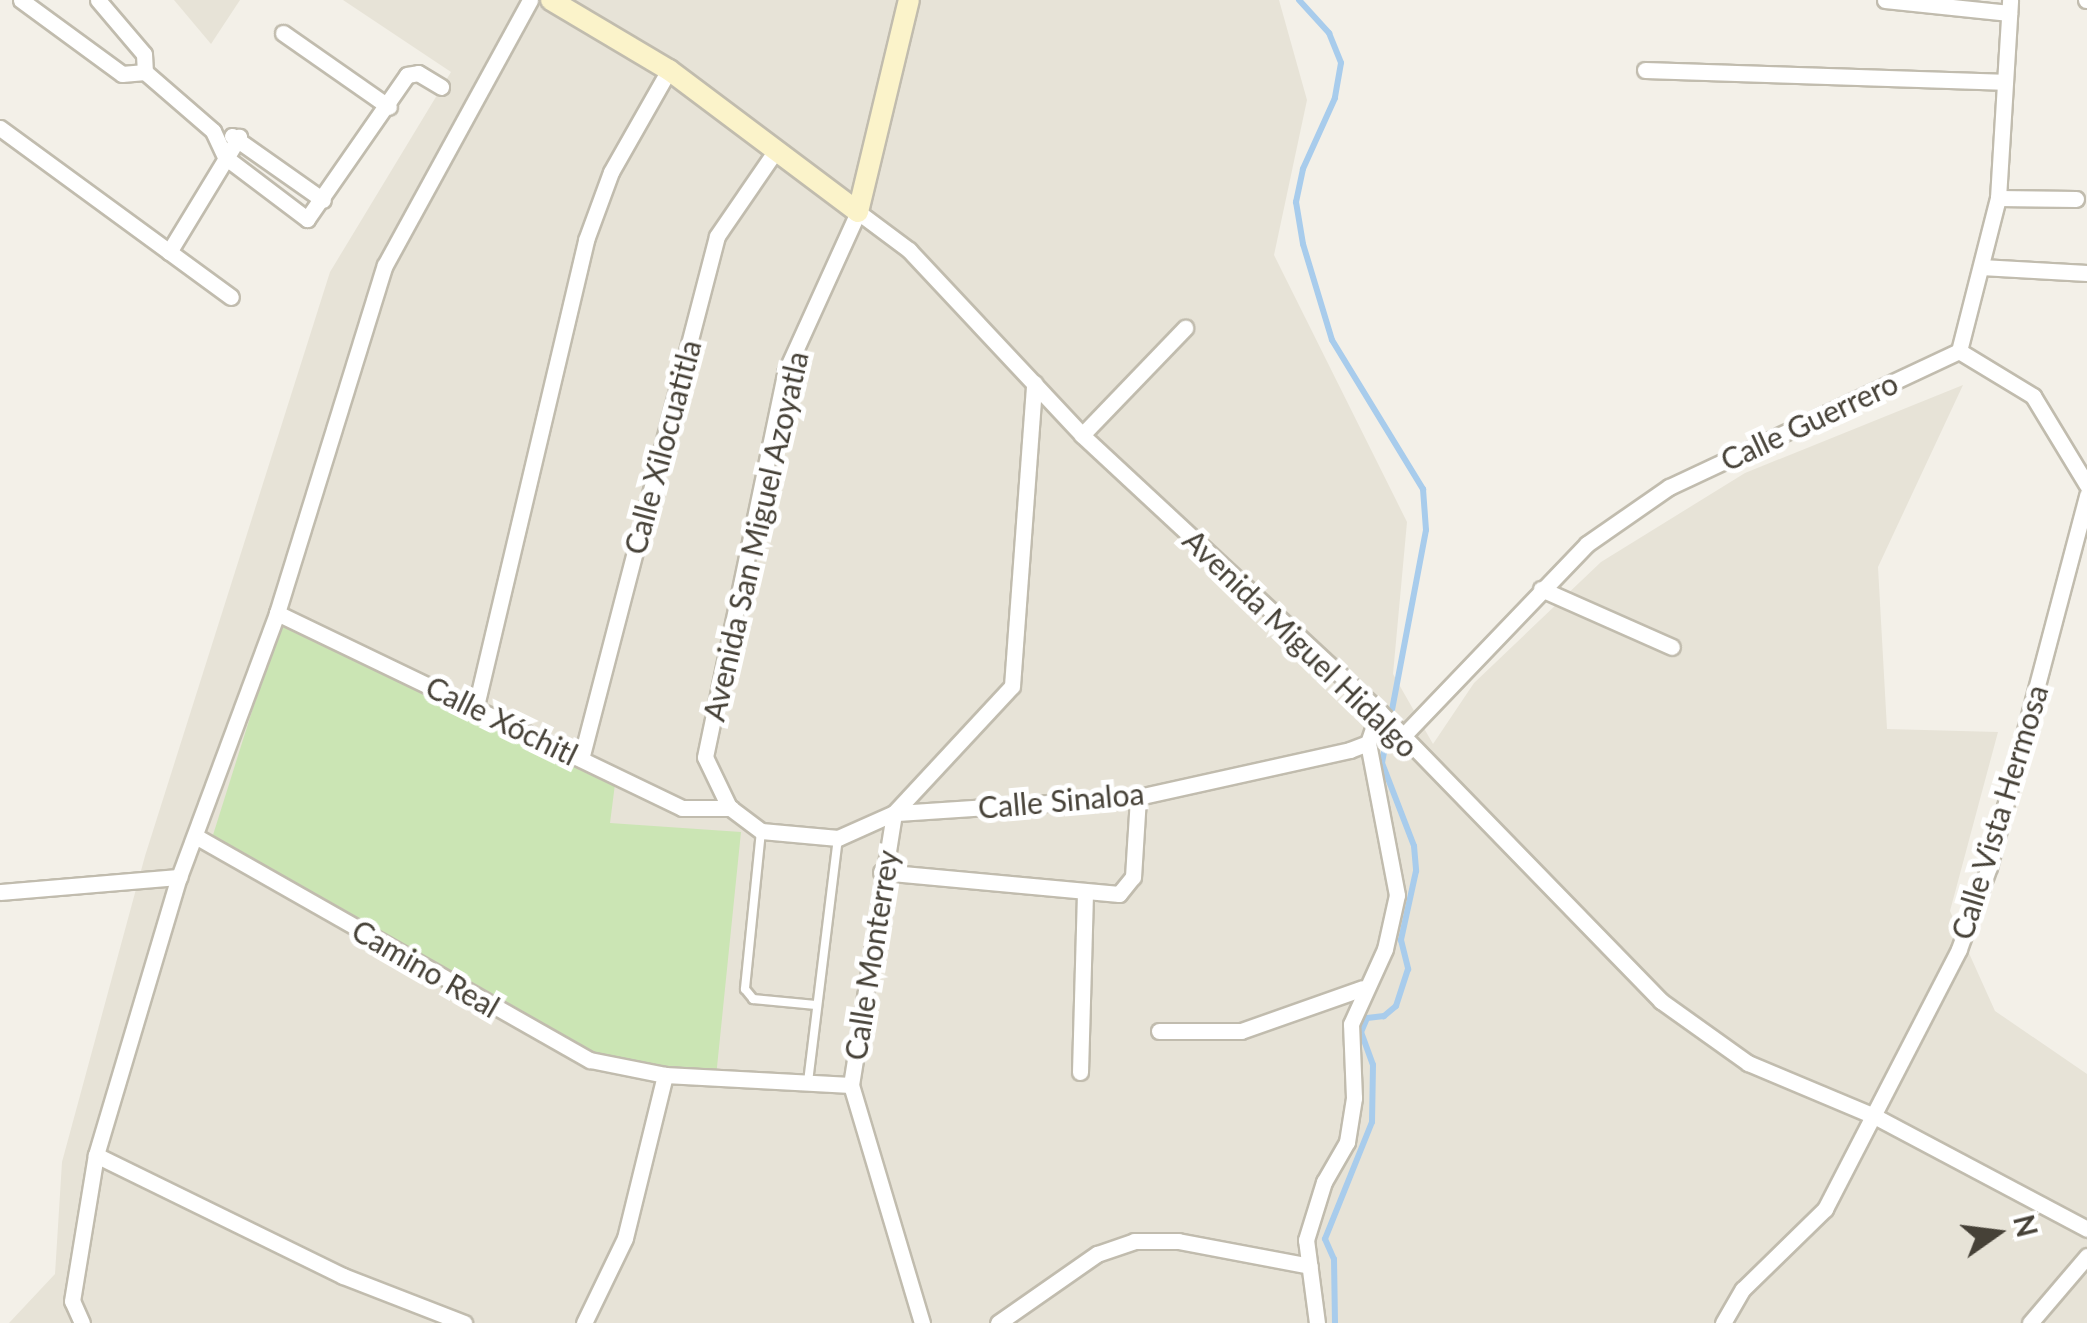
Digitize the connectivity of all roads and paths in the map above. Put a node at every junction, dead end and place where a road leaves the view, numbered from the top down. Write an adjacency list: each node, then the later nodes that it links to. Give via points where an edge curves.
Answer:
1 (20, 0): 11 (street, via 122,74)
2 (98, 0): 11 (street, via 144,54)
3 (530, 0): 35 (street, via 385,266)
4 (551, 0): 9 (street, Avenida Miguel Hidalgo)
5 (909, 0): 23 (street)
6 (1885, 0): 7 (street)
7 (2010, 6): 12 (street)
8 (283, 34): 14 (street)
9 (669, 70): 18 (street, Avenida Miguel Hidalgo); 37 (street, via 611,172 586,240)
10 (1645, 70): 12 (street)
11 (145, 72): 16 (street)
12 (2002, 82): 20 (street)
13 (442, 86): 14 (street, via 412,71)
14 (389, 107): 22 (street)
15 (0, 128): 24 (street)
16 (213, 131): 17 (street); 19 (street)
17 (239, 137): 19 (street); 22 (street)
18 (776, 150): 23 (street, Avenida Miguel Hidalgo); 41 (street, Calle Xilocuatitla, via 717,236)
19 (226, 156): 22 (street, via 303,218); 24 (street)
20 (1998, 198): 21 (street); 25 (street)
21 (2076, 199)
22 (322, 200)
23 (858, 212): 30 (street, Avenida Miguel Hidalgo, via 909,250); 43 (street, Avenida San Miguel Azoyatla, via 786,373 705,757)
24 (169, 252): 27 (street)
25 (1981, 266): 26 (street); 29 (street)
26 (2087, 273)
27 (231, 297)
28 (1185, 328): 31 (street)
29 (1960, 352): 32 (street, via 2034,396); 34 (street, Calle Guerrero, via 1669,487 1587,544)
30 (1034, 384): 31 (street, Avenida Miguel Hidalgo); 44 (street, Calle Monterrey, via 1012,686)
31 (1082, 435): 38 (street, Avenida Miguel Hidalgo)
32 (2087, 485)
33 (2087, 495): 59 (street, Calle Vista Hermosa, via 1989,867 1959,949)
34 (1541, 589): 36 (street); 39 (street, Calle Guerrero)
35 (277, 613): 37 (street, Calle Xóchitl); 46 (street)
36 (1672, 647)
37 (476, 706): 41 (street, Calle Xóchitl)
38 (1378, 711): 39 (street, Avenida Miguel Hidalgo); 40 (street)
39 (1402, 736): 59 (street, Avenida Miguel Hidalgo, via 1661,1001 1748,1063)
40 (1368, 744): 42 (street, Calle Sinaloa); 52 (street, via 1397,894 1384,949)
41 (581, 759): 43 (street, Calle Xóchitl, via 682,808)
42 (1138, 797): 44 (street, Calle Sinaloa); 51 (street, via 1133,877 1119,894)
43 (730, 808): 45 (street)
44 (894, 812): 47 (street, Calle Sinaloa); 48 (street, Calle Monterrey)
45 (761, 831): 47 (street); 53 (lane, via 741,976 745,990 754,999)
46 (197, 837): 49 (street); 56 (street, Camino Real, via 590,1060)
47 (838, 838): 53 (lane)
48 (881, 872): 51 (street); 58 (street, Calle Monterrey)
49 (179, 877): 50 (street); 60 (street)
50 (0, 892)
51 (1085, 892): 55 (street)
52 (1363, 988): 54 (street, via 1241,1031); 63 (street, via 1351,1024 1354,1098 1346,1142 1312,1218)
53 (816, 1005): 57 (lane)
54 (1159, 1031)
55 (1080, 1072)
56 (665, 1075): 57 (street, Camino Real); 66 (street, via 625,1238)
57 (808, 1083): 58 (street, Camino Real)
58 (851, 1085): 67 (street, Calle Monterrey)
59 (1874, 1116): 61 (street, Avenida Miguel Hidalgo); 70 (street, Calle Vista Hermosa, via 1812,1228 1743,1289)
60 (96, 1155): 64 (street, via 72,1300); 65 (street, via 344,1276)
61 (2087, 1230)
62 (2087, 1256): 71 (street)
63 (1310, 1266): 68 (street, via 1178,1241 1134,1241 1098,1254); 69 (street)
64 (82, 1323)
65 (464, 1323)
66 (584, 1323)
67 (922, 1323)
68 (998, 1323)
69 (1316, 1323)
70 (1723, 1323)
71 (2030, 1323)

